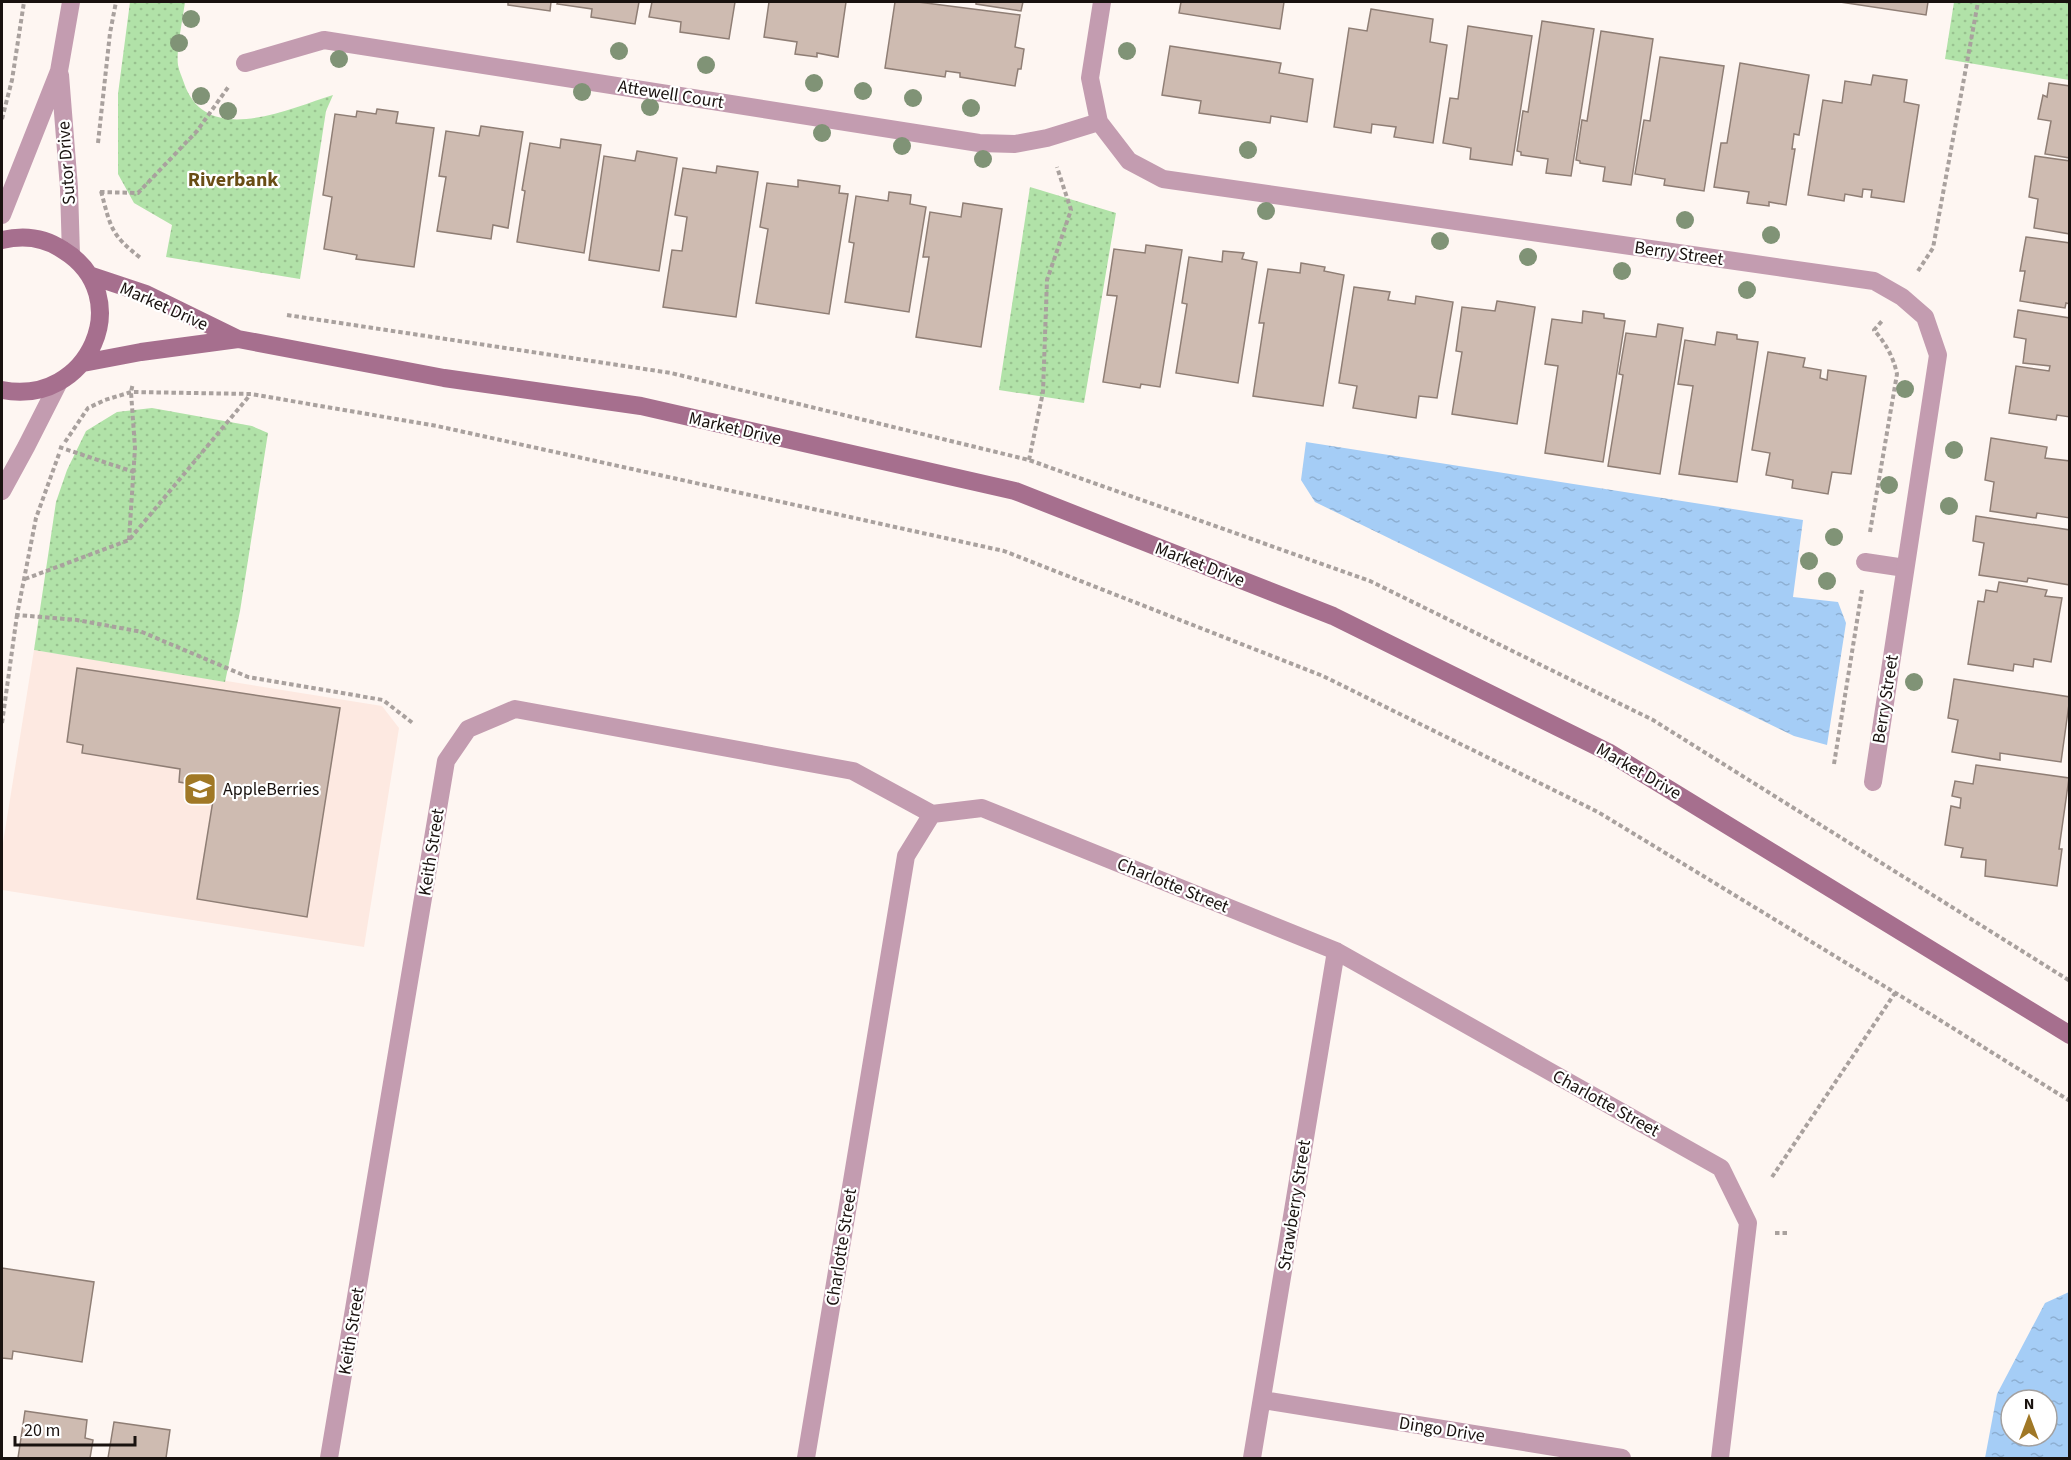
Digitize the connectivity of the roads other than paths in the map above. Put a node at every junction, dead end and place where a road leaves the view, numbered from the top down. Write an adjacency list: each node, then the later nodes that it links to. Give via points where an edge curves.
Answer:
1 (71, 2): 4 (street, Sutor Drive)
2 (1102, 2): 5 (street, Berry Street, via 1090,78)
3 (245, 63): 5 (street, Attewell Court, via 324,40 980,143 1015,144)
4 (59, 71): 6 (street, Sutor Drive); 8 (street, Sutor Drive)
5 (1099, 122): 16 (street, Berry Street, via 1128,161 1163,179 1874,281 1902,297 1925,317 1938,354)
6 (2, 215)
7 (2, 240): 8 (street, via 39,239)
8 (71, 255): 9 (street)
9 (89, 275): 10 (street, Market Drive, via 146,294); 11 (street, via 98,301 99,320 96,338)
10 (238, 339): 11 (street, Market Drive); 20 (street, Market Drive, via 444,378 641,406 1015,491 1333,616 1608,752)
11 (83, 363): 12 (street)
12 (58, 384): 13 (street, via 27,393); 14 (street)
13 (2, 390)
14 (2, 491)
15 (1865, 562): 16 (street)
16 (1905, 568): 17 (street, Berry Street)
17 (1873, 782)
18 (932, 814): 19 (street, Charlotte Street, via 982,807); 22 (street, Keith Street, via 853,771 818,764 515,709 468,729 446,761); 23 (street, Charlotte Street, via 906,856)
19 (1336, 951): 21 (street, Strawberry Street); 26 (street, Charlotte Street, via 1720,1168 1748,1222)
20 (2070, 1035)
21 (1263, 1400): 24 (street, Strawberry Street); 25 (street, Dingo Drive)
22 (329, 1458)
23 (806, 1458)
24 (1252, 1458)
25 (1622, 1458)
26 (1720, 1458)

